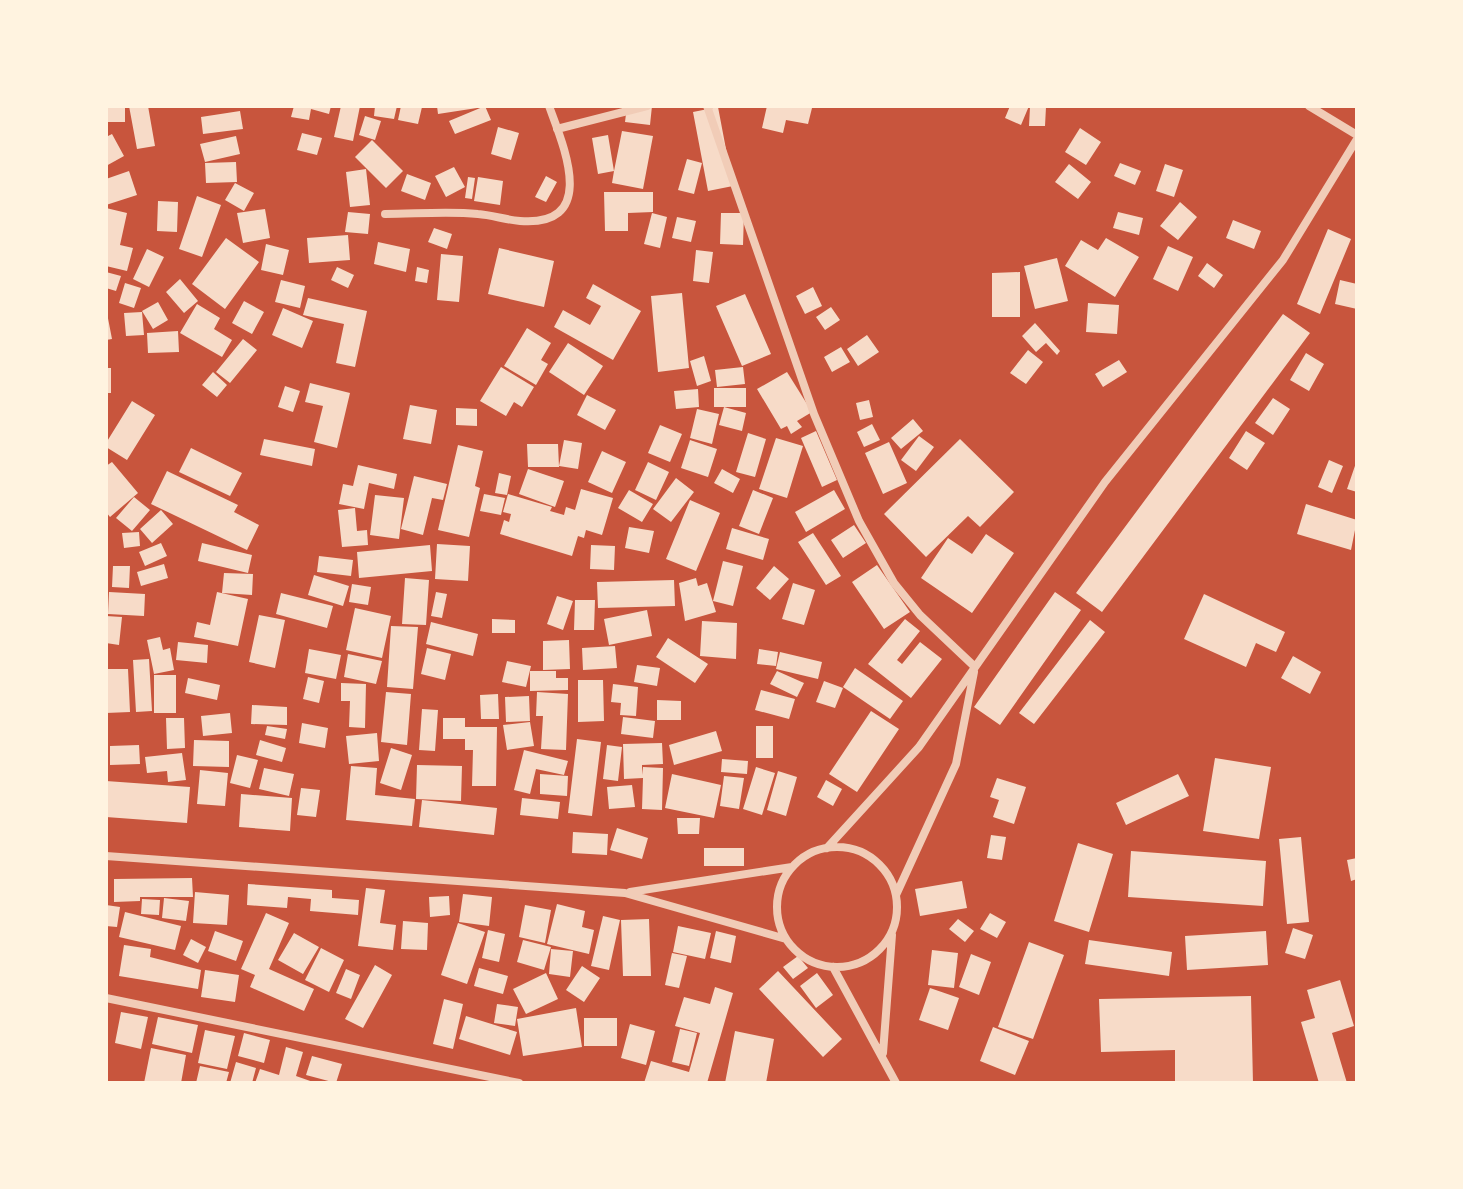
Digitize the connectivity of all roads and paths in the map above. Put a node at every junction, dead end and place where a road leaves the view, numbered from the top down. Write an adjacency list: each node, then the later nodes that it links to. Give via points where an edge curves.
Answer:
1 (549, 106): 5 (street)
2 (647, 106): 5 (street)
3 (707, 106): 8 (street, via 814,414 859,521 894,583)
4 (1309, 106): 6 (street)
5 (557, 129): 7 (street, via 572,190 547,219)
6 (1357, 137): 8 (street, via 1283,260 1105,482)
7 (385, 214)
8 (975, 667): 9 (street, via 919,747); 13 (street, via 956,764)
9 (827, 848): 11 (street); 13 (street, via 866,855 880,865)
10 (106, 856): 12 (street)
11 (792, 867): 12 (street); 15 (street, via 777,903)
12 (625, 893): 15 (street)
13 (896, 895): 14 (street)
14 (893, 928): 16 (street, via 865,960); 18 (street)
15 (786, 939): 16 (street, via 814,963)
16 (833, 967): 18 (street)
17 (106, 998): 19 (street)
18 (883, 1054): 20 (street)
19 (519, 1083)
20 (896, 1083)

